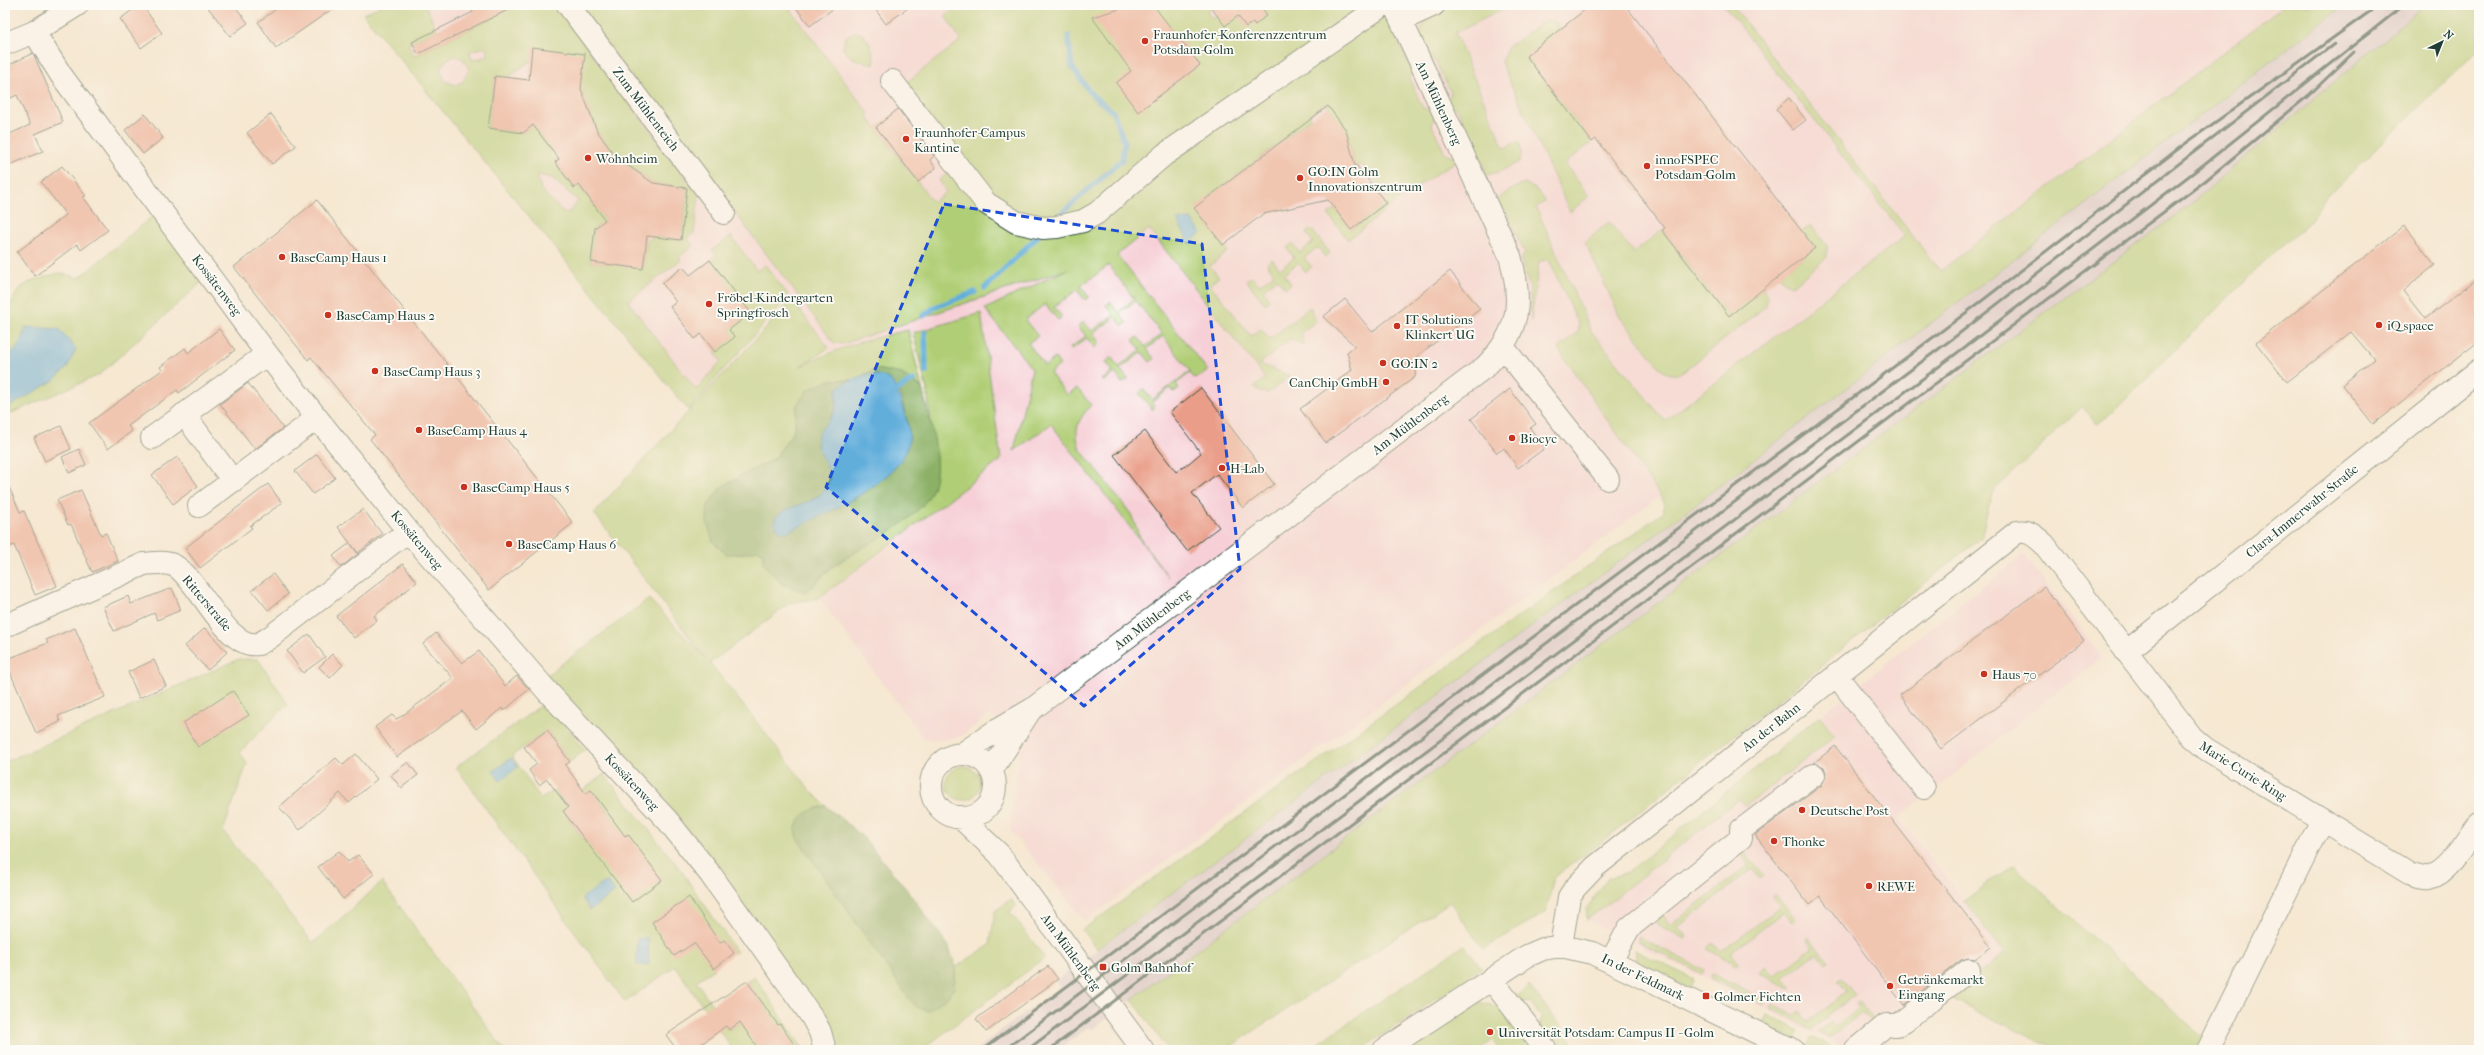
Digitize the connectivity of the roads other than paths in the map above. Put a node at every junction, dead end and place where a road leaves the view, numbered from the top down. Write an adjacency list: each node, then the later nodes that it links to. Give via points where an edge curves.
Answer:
1 (77, 5): 6 (street)
2 (568, 5): 9 (street, Zum Mühlenteich)
3 (1383, 5): 8 (street, via 1164,155 1097,213 1083,221 1057,227 1043,228 1016,222 986,203)
4 (1434, 5): 5 (street, Am Mühlenberg)
5 (1398, 13): 10 (street, Am Mühlenberg, via 1510,256 1518,298 1510,335)
6 (34, 32): 7 (street); 11 (street, Kossätenweg, via 61,75)
7 (5, 44)
8 (892, 81)
9 (724, 213)
10 (1503, 347): 16 (street); 24 (street, Am Mühlenberg, via 1485,367)
11 (267, 354): 13 (street); 14 (street, Kossätenweg)
12 (2479, 370): 22 (street, Clara-Immerwahr-Straße)
13 (184, 414): 15 (street); 17 (street)
14 (318, 418): 17 (street); 19 (street, Kossätenweg)
15 (152, 438)
16 (1608, 479)
17 (233, 481): 18 (street)
18 (199, 506)
19 (408, 531): 21 (street, Ritterstraße, via 258,644 244,642 232,634 186,577 175,566 161,562 144,564); 38 (street, Kossätenweg, via 548,692 668,821 711,875 812,1017)
20 (2017, 532): 22 (street, Marie-Curie-Ring, via 2034,534 2044,544); 23 (street, An der Bahn)
21 (5, 626)
22 (2126, 652): 31 (street, Marie-Curie-Ring, via 2198,744)
23 (1836, 675): 28 (street); 34 (street, An der Bahn, via 1595,867 1569,897)
24 (1031, 710): 25 (street, Am Mühlenberg); 26 (street, Am Mühlenberg)
25 (962, 754): 26 (street, via 979,758); 30 (street, Am Mühlenberg, via 945,760 938,766 931,783 938,806 952,816)
26 (991, 771): 29 (street, Am Mühlenberg, via 994,788)
27 (1814, 775): 35 (street, via 1741,830 1741,838 1629,928)
28 (1924, 788)
29 (988, 805): 30 (street, via 981,812); 33 (street, Am Mühlenberg)
30 (960, 817): 33 (street, Am Mühlenberg)
31 (2322, 820): 32 (street, Marie-Curie-Ring, via 2409,873 2430,877 2446,867); 44 (street)
32 (2479, 824)
33 (999, 854): 39 (street, Am Mühlenberg)
34 (1561, 946): 35 (street, In der Feldmark, via 1581,949); 37 (street, In der Feldmark, via 1543,949 1527,956)
35 (1611, 961): 42 (street, In der Feldmark)
36 (1969, 970): 43 (street, via 1904,1021 1886,1026)
37 (1491, 979): 40 (street, In der Feldmark); 41 (street)
38 (823, 1041)
39 (1143, 1050)
40 (1384, 1050)
41 (1546, 1050)
42 (1793, 1050)
43 (1856, 1050)
44 (2208, 1050)

